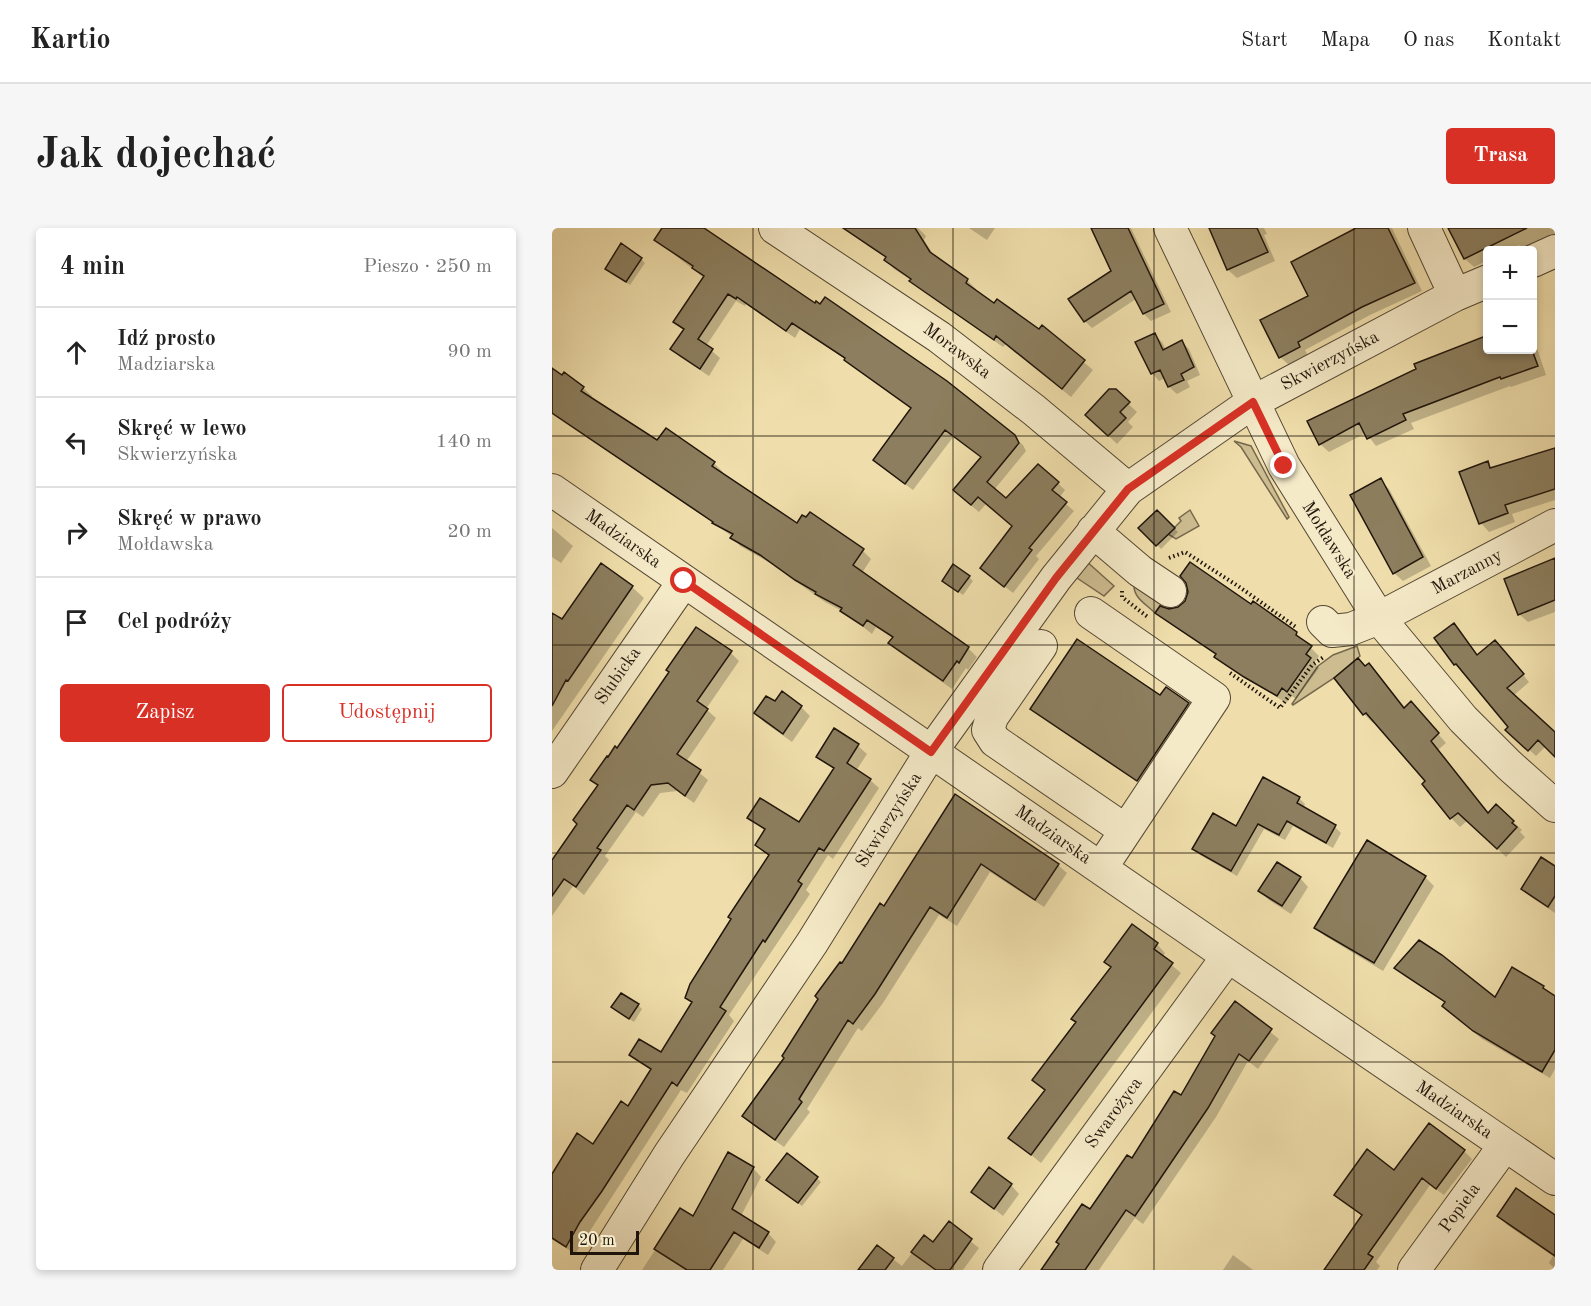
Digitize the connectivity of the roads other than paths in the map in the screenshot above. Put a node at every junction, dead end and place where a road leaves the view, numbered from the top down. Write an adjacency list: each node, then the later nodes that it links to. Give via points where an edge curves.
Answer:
1 (775, 228): 9 (street, Morawska, via 939,337)
2 (1170, 228): 8 (street, Mołdawska)
3 (1424, 228): 7 (street)
4 (1555, 251): 5 (street)
5 (1537, 259)
6 (1483, 283): 7 (street, Skwierzyńska)
7 (1455, 295): 8 (street, Skwierzyńska)
8 (1253, 402): 9 (street, Skwierzyńska); 16 (street, Mołdawska, via 1284,466)
9 (1128, 489): 12 (street, Skwierzyńska)
10 (552, 490): 14 (street, Madziarska)
11 (1555, 525): 16 (street, Marzanny)
12 (1093, 531): 13 (street, via 1140,571); 19 (street, Skwierzyńska)
13 (1166, 577)
14 (684, 581): 19 (street, Madziarska); 20 (street, Słubicka)
15 (1090, 613): 22 (street, via 1214,698)
16 (1379, 618): 17 (street, Marzanny, via 1351,629 1332,631); 21 (street, Mołdawska, via 1463,718)
17 (1312, 626)
18 (1041, 646): 22 (street, via 992,717 988,730 996,741)
19 (931, 752): 23 (street, Madziarska); 27 (street, Skwierzyńska, via 812,943 669,1155)
20 (552, 772)
21 (1555, 806)
22 (1125, 830): 23 (street)
23 (1101, 868): 24 (street, Madziarska)
24 (1228, 956): 25 (street, Madziarska); 28 (street, Swarożyca)
25 (1506, 1145): 26 (street, Madziarska); 29 (street, Popiela)
26 (1555, 1179)
27 (597, 1270)
28 (999, 1270)
29 (1414, 1270)

